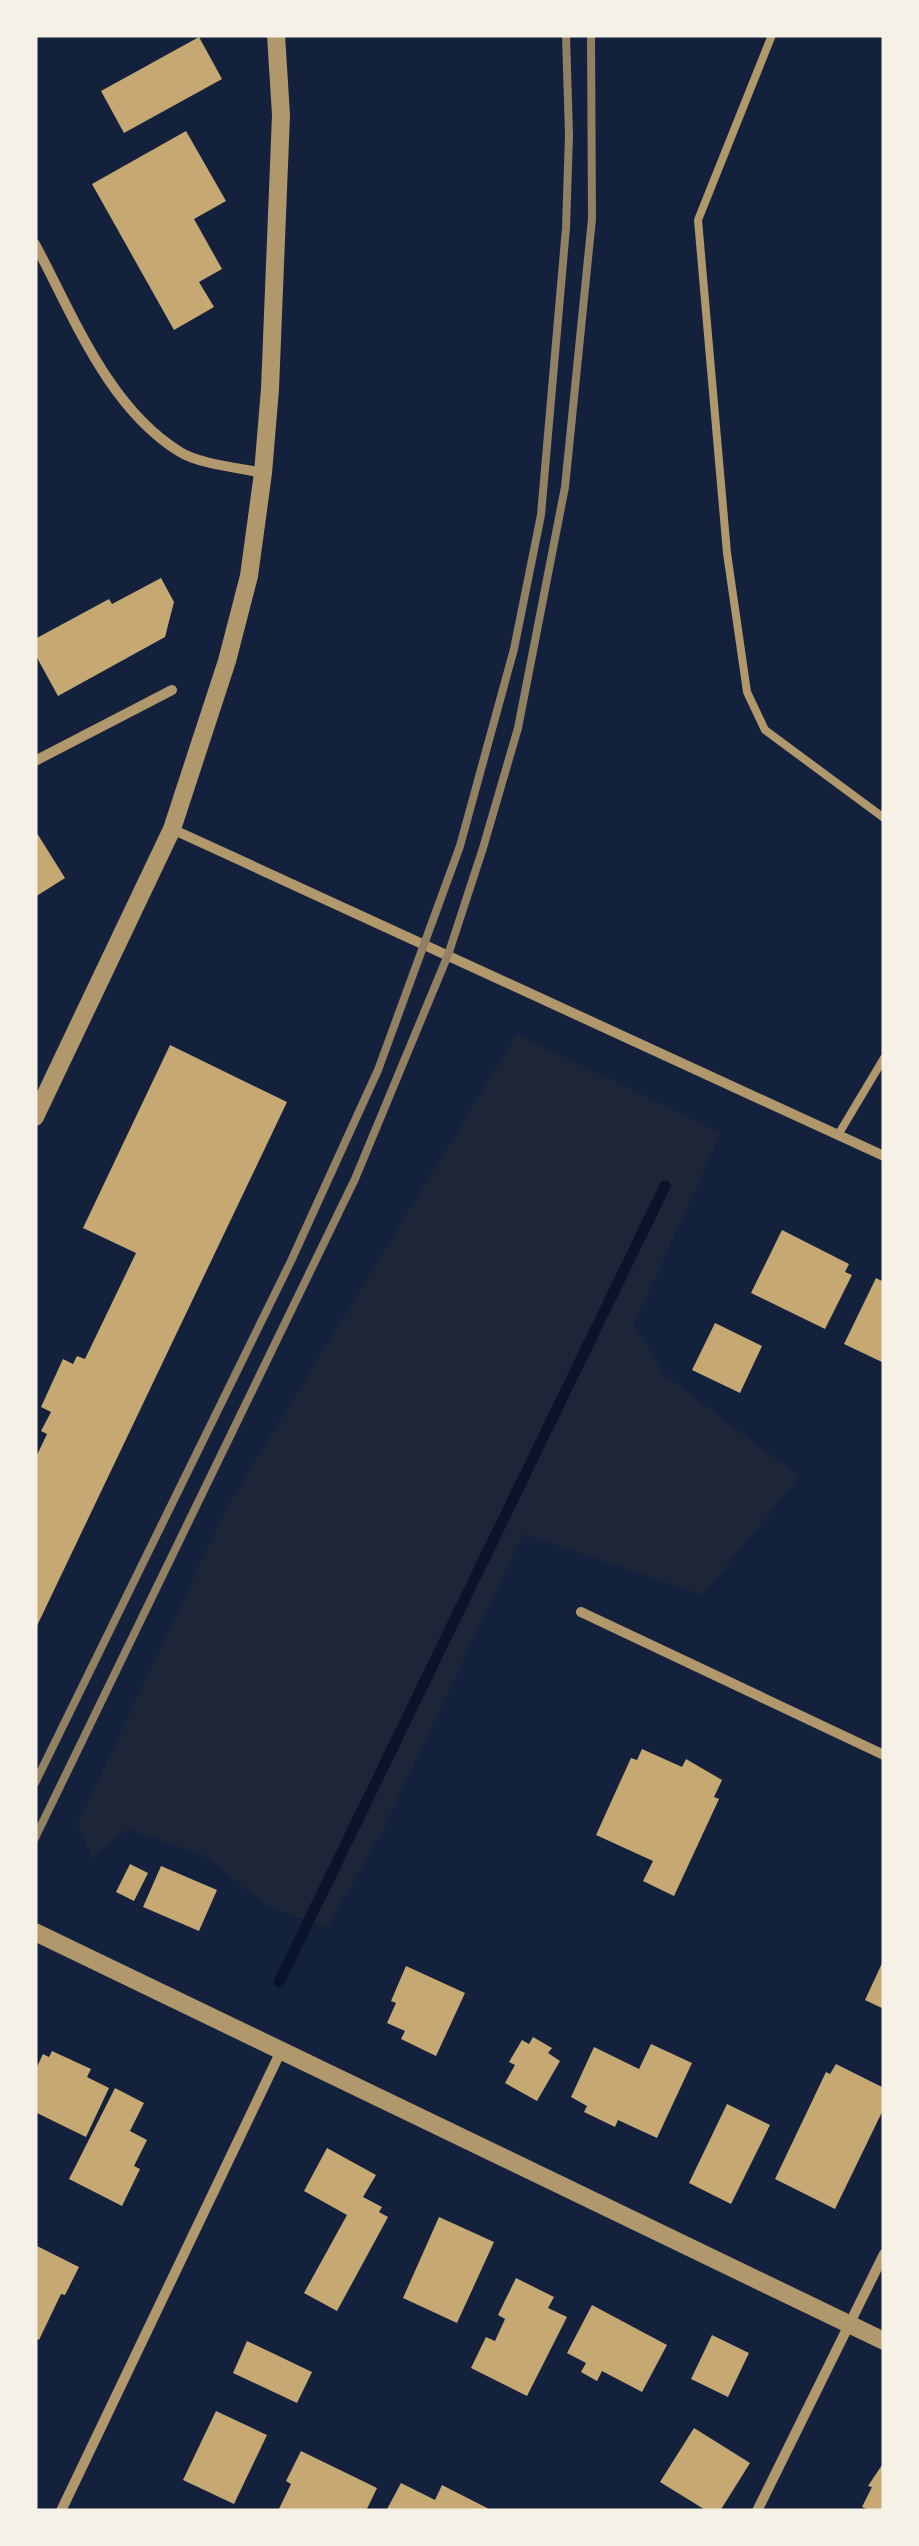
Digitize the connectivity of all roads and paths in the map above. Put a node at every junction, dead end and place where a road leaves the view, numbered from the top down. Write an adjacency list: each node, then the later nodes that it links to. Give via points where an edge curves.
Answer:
1 (276, 35): 4 (street, via 281,115)
2 (772, 35): 7 (lane, via 698,220 732,588 747,692 765,730)
3 (35, 244): 4 (street, via 128,406 184,455)
4 (263, 473): 8 (street, via 227,661)
5 (172, 690): 6 (street)
6 (35, 762)
7 (884, 818)
8 (172, 828): 10 (street); 11 (street)
9 (884, 1058): 11 (lane)
10 (35, 1117)
11 (838, 1135): 12 (street)
12 (884, 1156)
13 (581, 1612): 14 (street)
14 (884, 1755)
15 (35, 1932): 16 (street)
16 (281, 2051): 18 (street); 20 (street)
17 (884, 2254): 18 (street)
18 (849, 2324): 19 (street); 21 (street)
19 (884, 2341)
20 (61, 2511)
21 (757, 2511)

